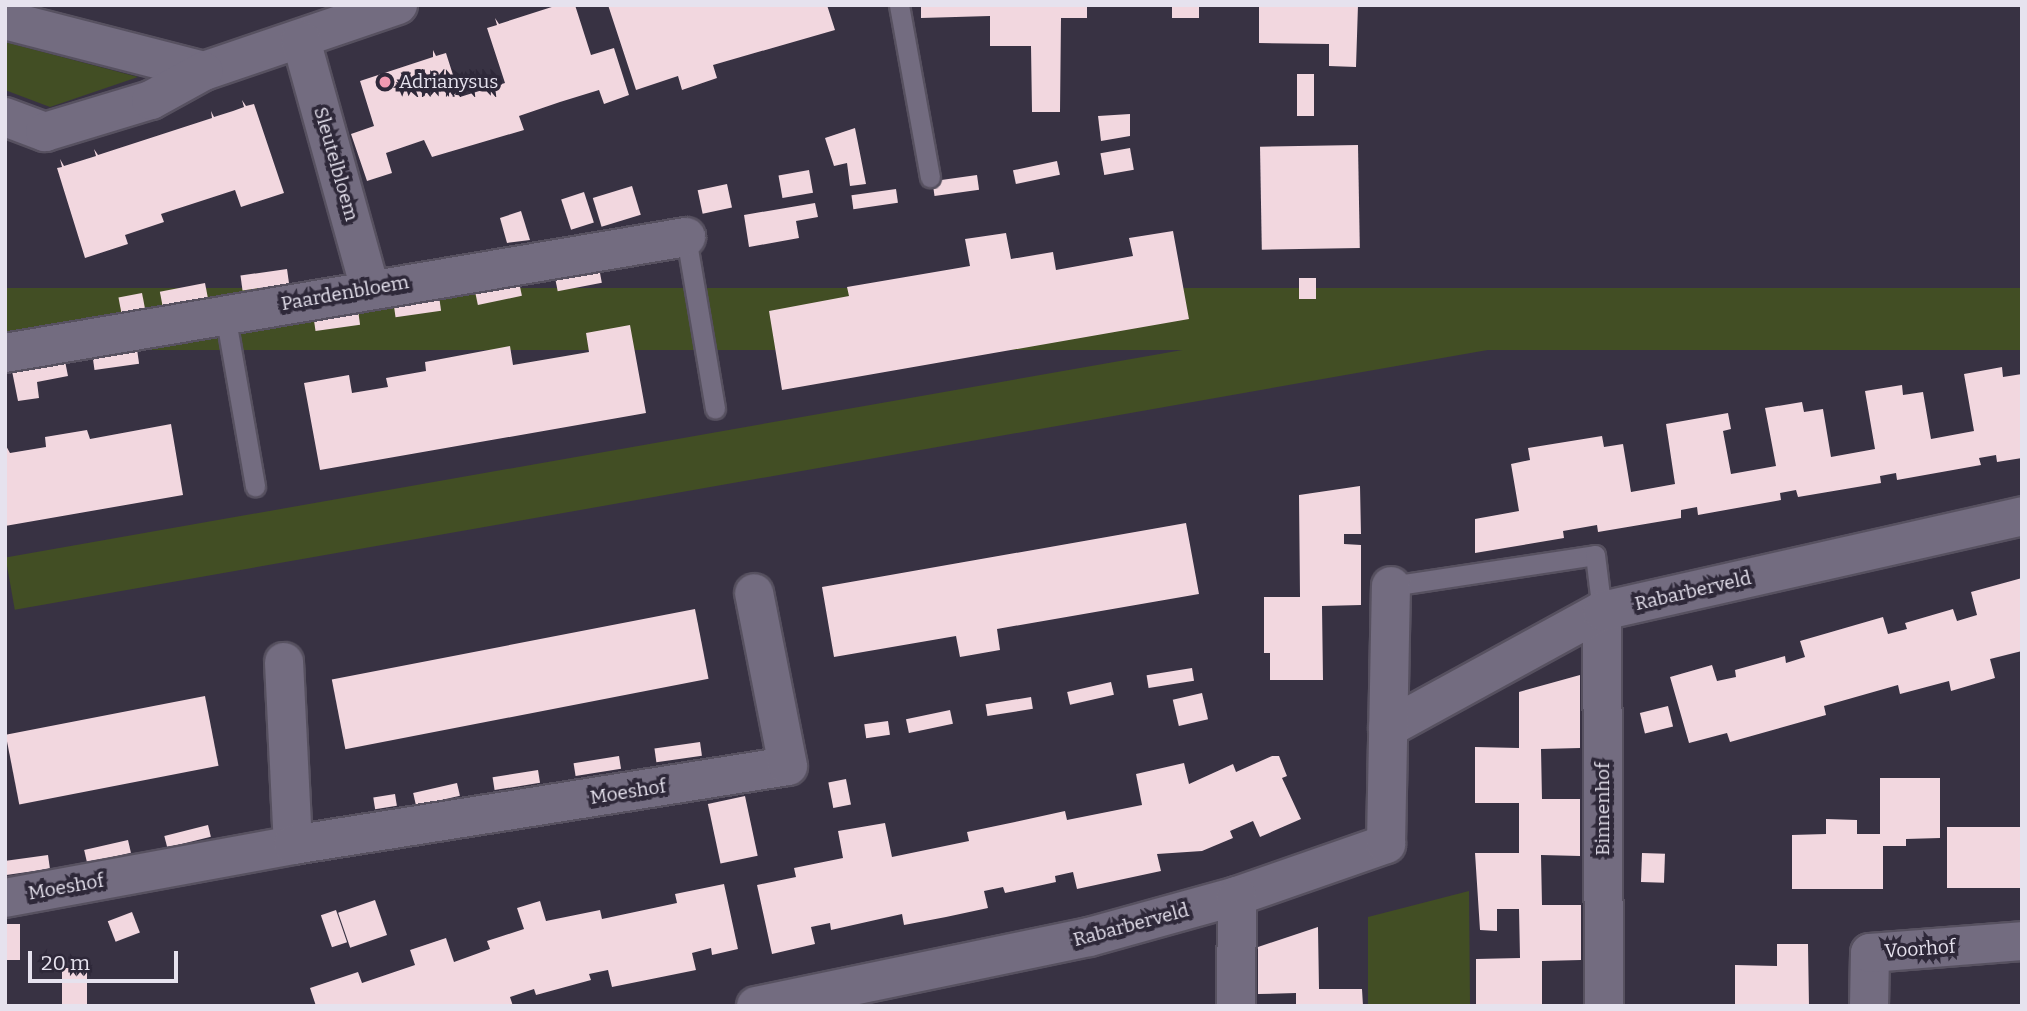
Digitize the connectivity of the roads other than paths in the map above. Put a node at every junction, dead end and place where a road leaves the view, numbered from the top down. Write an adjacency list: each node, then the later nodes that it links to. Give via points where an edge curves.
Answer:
1 (398, 5): 4 (street)
2 (899, 5): 7 (lane)
3 (5, 20): 5 (street)
4 (301, 40): 5 (street); 9 (street, Sleutelbloem)
5 (204, 71): 6 (street, via 150,100 45,132)
6 (5, 117)
7 (930, 177)
8 (686, 237): 9 (street, Paardenbloem); 12 (lane)
9 (370, 288): 10 (street, Paardenbloem)
10 (225, 314): 11 (street, Paardenbloem); 13 (lane)
11 (5, 353)
12 (715, 409)
13 (255, 486)
14 (2022, 516): 17 (street, Rabarberveld)
15 (1391, 586): 17 (lane, via 1595,555); 19 (street, Rabarberveld)
16 (754, 593): 20 (street, Moeshof, via 788,766)
17 (1602, 611): 19 (street, Rabarberveld); 26 (street, Binnenhof)
18 (284, 662): 20 (street)
19 (1388, 728): 21 (street, Rabarberveld, via 1386,844)
20 (293, 845): 22 (street, Moeshof)
21 (1237, 896): 24 (street, Rabarberveld, via 1089,937); 25 (street)
22 (5, 898)
23 (2022, 942): 27 (street, Voorhof, via 1870,953)
24 (756, 1006)
25 (1236, 1006)
26 (1604, 1006)
27 (1869, 1006)

